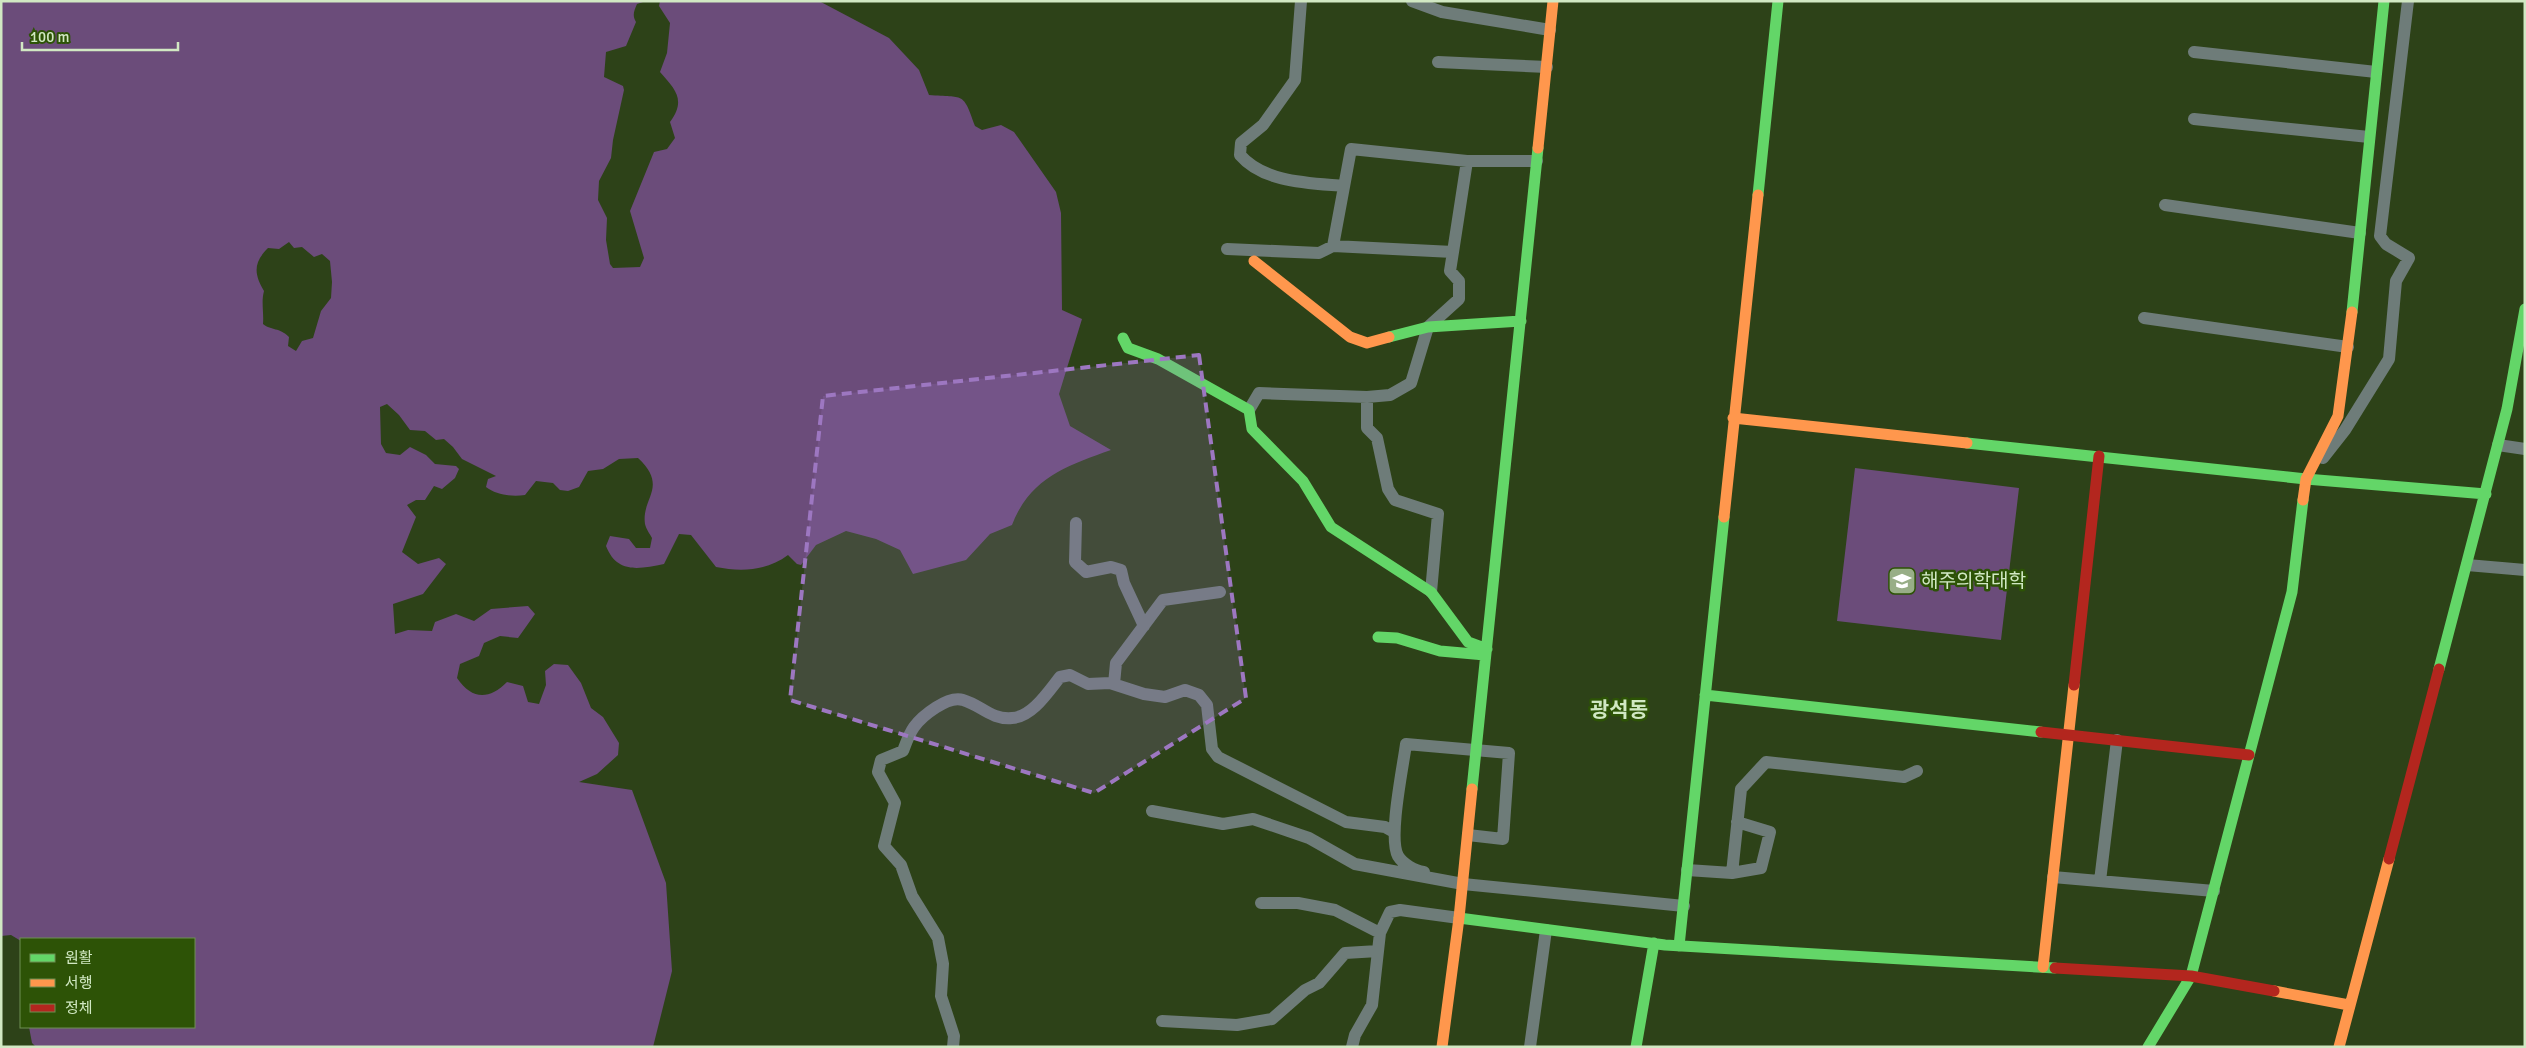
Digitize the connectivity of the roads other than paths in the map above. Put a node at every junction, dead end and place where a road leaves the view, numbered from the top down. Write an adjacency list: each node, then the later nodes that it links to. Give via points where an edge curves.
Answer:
1 (1302, 1): 16 (street, via 1295,80 1263,125 1242,143 1240,155 1250,166 1295,182)
2 (1412, 1): 7 (street, via 1442,12)
3 (1553, 1): 7 (street)
4 (1778, 1): 31 (street)
5 (2384, 1): 11 (street)
6 (2408, 1): 35 (street, via 2380,236 2386,244 2409,258 2396,280 2389,359 2345,430)
7 (1550, 30): 10 (street)
8 (2194, 52): 11 (street)
9 (1438, 62): 10 (street)
10 (1547, 67): 15 (street)
11 (2376, 72): 13 (street)
12 (2194, 119): 13 (street)
13 (2370, 137): 18 (street)
14 (1467, 161): 15 (street); 16 (street, via 1351,149); 21 (street)
15 (1537, 161): 25 (street)
16 (1344, 186): 19 (street)
17 (2165, 205): 18 (street)
18 (2360, 233): 28 (street)
19 (1333, 246): 20 (street, via 1319,253); 21 (street)
20 (1227, 249)
21 (1453, 252): 26 (street, via 1450,271 1459,281 1458,299)
22 (1254, 261): 26 (street, via 1350,337 1367,343)
23 (2525, 310): 32 (street)
24 (2144, 318): 28 (street)
25 (1521, 321): 26 (street); 44 (street)
26 (1428, 327): 29 (street, via 1411,383 1390,395)
27 (1123, 338): 30 (street, via 1128,348 1158,359)
28 (2348, 347): 35 (street, via 2338,416)
29 (1367, 397): 30 (street, via 1259,393); 41 (street, via 1367,428 1377,438 1388,489 1395,500 1438,514)
30 (1249, 410): 41 (street, via 1252,428 1303,481 1331,527)
31 (1733, 418): 34 (street); 46 (street)
32 (2498, 445): 33 (street); 36 (street)
33 (2525, 449)
34 (2099, 456): 35 (street); 47 (street)
35 (2306, 479): 36 (street); 50 (street, via 2292,592)
36 (2486, 494): 38 (street)
37 (1076, 523): 42 (street, via 1075,562 1086,572 1111,568 1121,570)
38 (2467, 565): 39 (street); 72 (street)
39 (2525, 570)
40 (1220, 592): 42 (street, via 1163,600)
41 (1430, 592): 44 (street, via 1468,642)
42 (1144, 626): 45 (street, via 1116,663)
43 (1378, 637): 44 (street, via 1397,638 1440,651)
44 (1487, 652): 49 (street)
45 (1114, 684): 54 (street, via 1144,694 1165,696 1185,690 1199,695 1207,705 1212,749 1218,757 1346,822); 74 (street, via 1088,684 1070,675 1060,677 1038,705 1013,718 994,717 962,699 950,701 915,726 903,751 881,760 878,772 895,803 884,846 901,865 912,896 938,938 943,964 941,996 954,1036)
46 (1705, 695): 47 (street); 56 (street)
47 (2068, 734): 48 (street); 58 (street)
48 (2117, 740): 50 (street); 60 (street)
49 (1476, 752): 54 (street, via 1406,744); 55 (street); 55 (street, via 1509,753 1503,839)
50 (2249, 755): 61 (street)
51 (1916, 771): 53 (street, via 1904,777 1766,762 1740,789)
52 (1152, 811): 59 (street, via 1223,824 1252,819 1310,838 1355,864)
53 (1737, 822): 57 (street); 57 (street, via 1770,832 1761,868)
54 (1394, 832): 59 (street, via 1398,856 1415,871)
55 (1468, 835): 59 (street)
56 (1687, 870): 57 (street); 63 (street)
57 (1732, 873)
58 (2053, 877): 60 (street); 70 (street)
59 (1463, 880): 63 (street); 64 (street)
60 (2100, 881): 61 (street)
61 (2214, 891): 71 (street)
62 (1261, 903): 66 (street, via 1298,903 1335,910)
63 (1684, 906): 68 (street)
64 (1459, 918): 65 (street); 66 (street, via 1400,910 1390,912); 76 (street)
65 (1546, 930): 67 (street); 77 (street)
66 (1380, 933): 69 (street)
67 (1654, 943): 68 (street); 78 (street)
68 (1679, 946): 70 (street)
69 (1378, 951): 73 (street, via 1345,953 1318,983 1272,1019 1237,1025); 75 (street, via 1372,1005)
70 (2043, 967): 71 (street)
71 (2191, 976): 72 (street); 79 (street)
72 (2350, 1005): 80 (street)
73 (1162, 1021)
74 (954, 1047)
75 (1352, 1047)
76 (1442, 1047)
77 (1530, 1047)
78 (1636, 1047)
79 (2148, 1047)
80 (2339, 1047)

